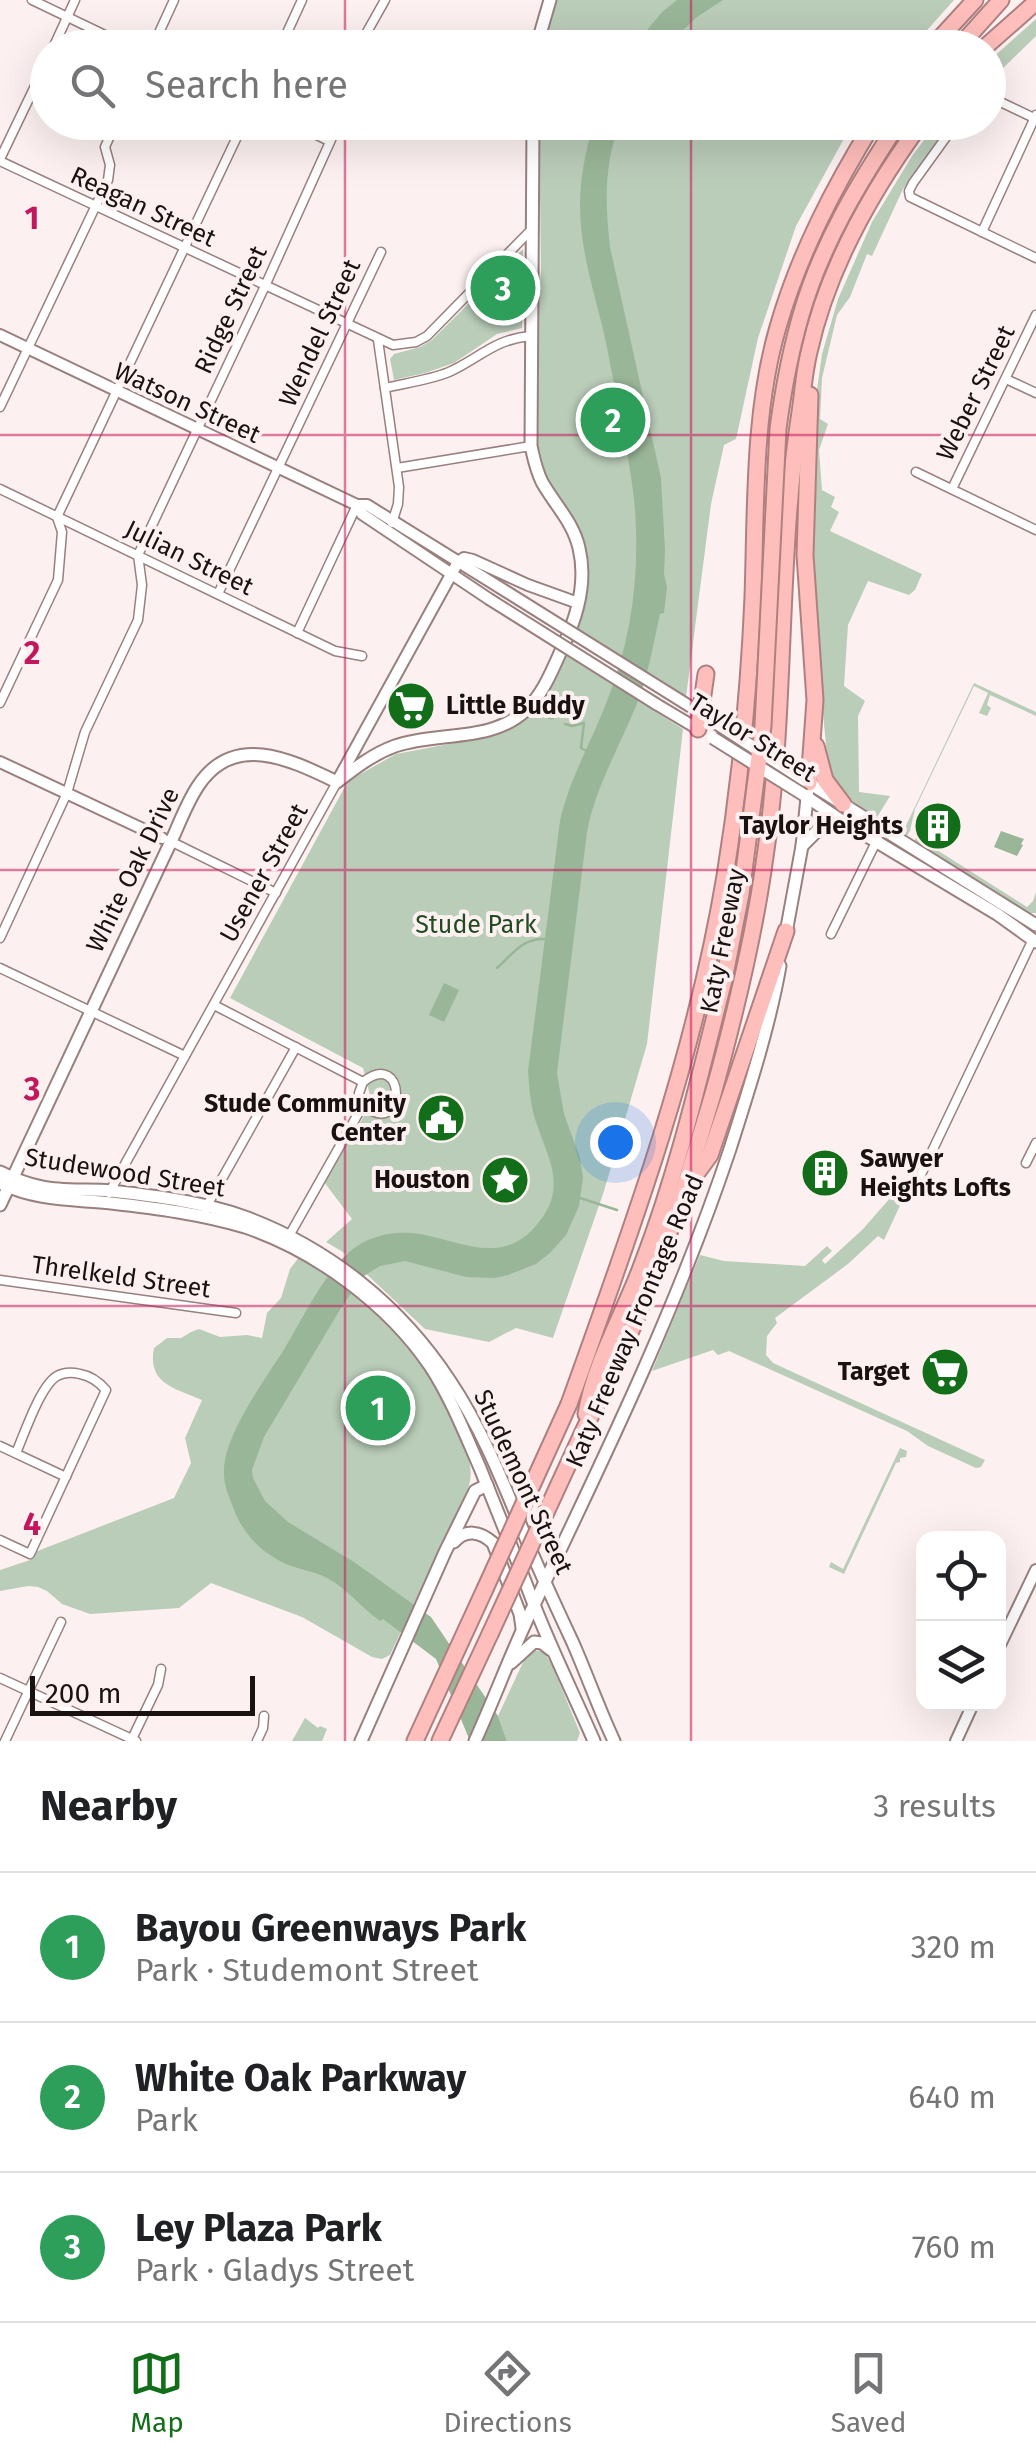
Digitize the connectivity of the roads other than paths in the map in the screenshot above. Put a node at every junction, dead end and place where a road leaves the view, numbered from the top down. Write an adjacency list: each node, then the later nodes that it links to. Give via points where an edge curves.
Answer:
1 (32, 0): 10 (street)
2 (76, 0): 10 (street)
3 (174, 0): 13 (street)
4 (302, 0): 14 (street)
5 (385, 0): 15 (street)
6 (550, 0): 16 (main road)
7 (974, 0): 17 (highway)
8 (1002, 0): 18 (highway)
9 (1036, 2): 19 (highway)
10 (68, 17): 11 (street); 12 (street)
11 (62, 30)
12 (95, 30)
13 (160, 30)
14 (288, 30)
15 (368, 30)
16 (541, 30)
17 (947, 30)
18 (974, 30)
19 (1004, 30)
20 (30, 97): 31 (street)
21 (1006, 104): 22 (street)
22 (1036, 117): 34 (street)
23 (108, 140): 32 (street, via 110,174)
24 (236, 140): 35 (street)
25 (533, 140): 33 (main road)
26 (863, 140): 98 (highway, Katy Freeway, via 812,234 777,329 759,444 750,676 724,876 692,1028)
27 (887, 140): 98 (highway, bridge, via 828,242 800,315 784,384 763,726 741,894)
28 (910, 140): 45 (highway, Katy Freeway, via 850,239)
29 (944, 140): 34 (street, via 910,197)
30 (330, 141): 38 (street, Ridge Street)
31 (0, 160): 32 (street, Reagan Street)
32 (96, 206): 35 (street, Reagan Street); 44 (street)
33 (533, 228): 42 (main road); 43 (street, via 427,336 406,344)
34 (982, 232): 37 (street)
35 (185, 248): 38 (street, Reagan Street); 48 (street)
36 (381, 252): 40 (street, Wendel Street)
37 (1036, 258)
38 (264, 286): 40 (street, Reagan Street); 51 (street, Ridge Street)
39 (1036, 315): 46 (street, Weber Street)
40 (346, 325): 43 (street, Reagan Street); 53 (street, Wendel Street)
41 (0, 336): 44 (street, Watson Street)
42 (530, 336): 47 (street, via 493,345 447,372); 52 (main road)
43 (378, 340): 47 (street)
44 (27, 349): 48 (street, Watson Street); 50 (street)
45 (806, 366): 71 (highway, via 805,555); 98 (highway, Katy Freeway, via 792,461 766,853 734,1020)
46 (1006, 379): 49 (street); 56 (street, Weber Street)
47 (385, 388): 54 (street)
48 (117, 392): 51 (street, Watson Street); 59 (street)
49 (1036, 393)
50 (0, 407)
51 (196, 430): 53 (street, Watson Street); 62 (street, Ridge Street)
52 (531, 446): 54 (street); 65 (main road, via 579,548)
53 (278, 468): 58 (street, Watson Street); 64 (street, Wendel Street)
54 (397, 468): 60 (street)
55 (916, 472): 56 (street)
56 (952, 489): 61 (street)
57 (1, 494): 59 (street, Julian Street)
58 (357, 505): 60 (street, Watson Street, via 367,504); 66 (street)
59 (57, 517): 62 (street, Julian Street); 69 (street, via 58,580)
60 (391, 525): 63 (street, Watson Street)
61 (1036, 530)
62 (138, 555): 64 (street, Julian Street); 77 (street, Ridge Street, via 140,613 86,732)
63 (454, 567): 65 (street, Watson Street, via 473,560); 70 (street, Taylor Street, bridge, via 490,598); 70 (street, Taylor Street, bridge, via 498,586); 72 (street, Usener Street)
64 (218, 594): 66 (street, Julian Street)
65 (578, 603): 73 (main road, via 549,676 520,715 488,730 416,740)
66 (298, 633): 67 (street, Julian Street)
67 (362, 656)
68 (706, 674): 70 (highway)
69 (0, 702)
70 (694, 718): 76 (main road, Taylor Street, bridge, via 712,738); 76 (main road, Taylor Street, bridge, via 716,723)
71 (814, 736): 76 (highway); 78 (highway)
72 (353, 751): 73 (street); 75 (street, Usener Street)
73 (366, 760): 75 (main road)
74 (0, 762): 77 (street)
75 (337, 782): 79 (main road, White Oak Drive, via 279,756 230,758 196,788); 83 (street, Usener Street)
76 (806, 789): 78 (main road, Taylor Street); 81 (main road, Katy Freeway Frontage Road)
77 (67, 793): 79 (street); 87 (street, Ridge Street)
78 (842, 813): 80 (main road, Taylor Street); 81 (main road); 82 (main road, Taylor Street)
79 (166, 840): 83 (street); 90 (main road, White Oak Drive)
80 (876, 842): 82 (main road, Taylor Street); 85 (street)
81 (802, 846): 84 (main road, Katy Freeway Frontage Road)
82 (952, 880): 86 (main road, Taylor Street)
83 (276, 893): 89 (street, Usener Street)
84 (786, 931): 98 (highway, via 710,1155); 115 (main road, Katy Freeway Frontage Road, via 760,1049 712,1204)
85 (831, 934)
86 (1035, 934): 99 (street)
87 (0, 938)
88 (0, 968): 90 (street)
89 (214, 1005): 91 (street); 92 (street, Usener Street)
90 (90, 1011): 92 (street); 97 (main road, White Oak Drive)
91 (296, 1047): 93 (street); 102 (street)
92 (186, 1056): 100 (street, Usener Street)
93 (363, 1082): 94 (street); 94 (street, via 384,1075 398,1094 384,1112)
94 (363, 1105): 103 (street)
95 (1036, 1143): 96 (street)
96 (1026, 1163)
97 (5, 1180): 100 (main road, Studewood Street, via 52,1200); 101 (main road, White Oak Drive)
98 (670, 1185): 125 (highway, Katy Freeway, bridge); 128 (highway, bridge, via 590,1390 583,1432)
99 (916, 1185)
100 (109, 1197): 102 (main road, Studewood Street)
101 (0, 1205)
102 (204, 1211): 103 (main road, Studewood Street)
103 (293, 1242): 106 (main road, Studemont Street)
104 (0, 1280): 105 (street, Threlkeld Street)
105 (236, 1312)
106 (402, 1326): 110 (main road, Studemont Street, via 448,1397); 111 (main road, Studemont Street, via 450,1380)
107 (0, 1446): 108 (street)
108 (16, 1453): 109 (street); 109 (street, via 56,1377 70,1372 98,1381 106,1390)
109 (66, 1477): 112 (street, via 30,1554)
110 (487, 1485): 111 (main road); 113 (main road, via 475,1491); 116 (main road, Studemont Street)
111 (506, 1492): 115 (main road, Studemont Street)
112 (0, 1540)
113 (445, 1552): 118 (main road, via 466,1533 493,1542); 132 (main road)
114 (1036, 1570): 119 (street)
115 (545, 1584): 116 (main road, Katy Freeway Frontage Road); 137 (main road, Studemont Street)
116 (534, 1605): 118 (main road, Katy Freeway Frontage Road); 120 (main road, Studemont Street)
117 (61, 1622): 124 (street)
118 (522, 1632): 121 (main road, Katy Freeway Frontage Road)
119 (1006, 1632)
120 (556, 1656): 121 (main road, via 534,1642); 136 (main road, Studemont Street)
121 (508, 1666): 135 (main road, Katy Freeway Frontage Road)
122 (161, 1669): 129 (street)
123 (0, 1678): 124 (street)
124 (28, 1691): 129 (street); 130 (street)
125 (432, 1704): 133 (highway); 134 (highway, Katy Freeway)
126 (970, 1711): 138 (street)
127 (264, 1716): 131 (street)
128 (446, 1738)
129 (134, 1740)
130 (5, 1741)
131 (257, 1741)
132 (360, 1741)
133 (404, 1741)
134 (415, 1741)
135 (475, 1741)
136 (594, 1741)
137 (614, 1741)
138 (956, 1741)

